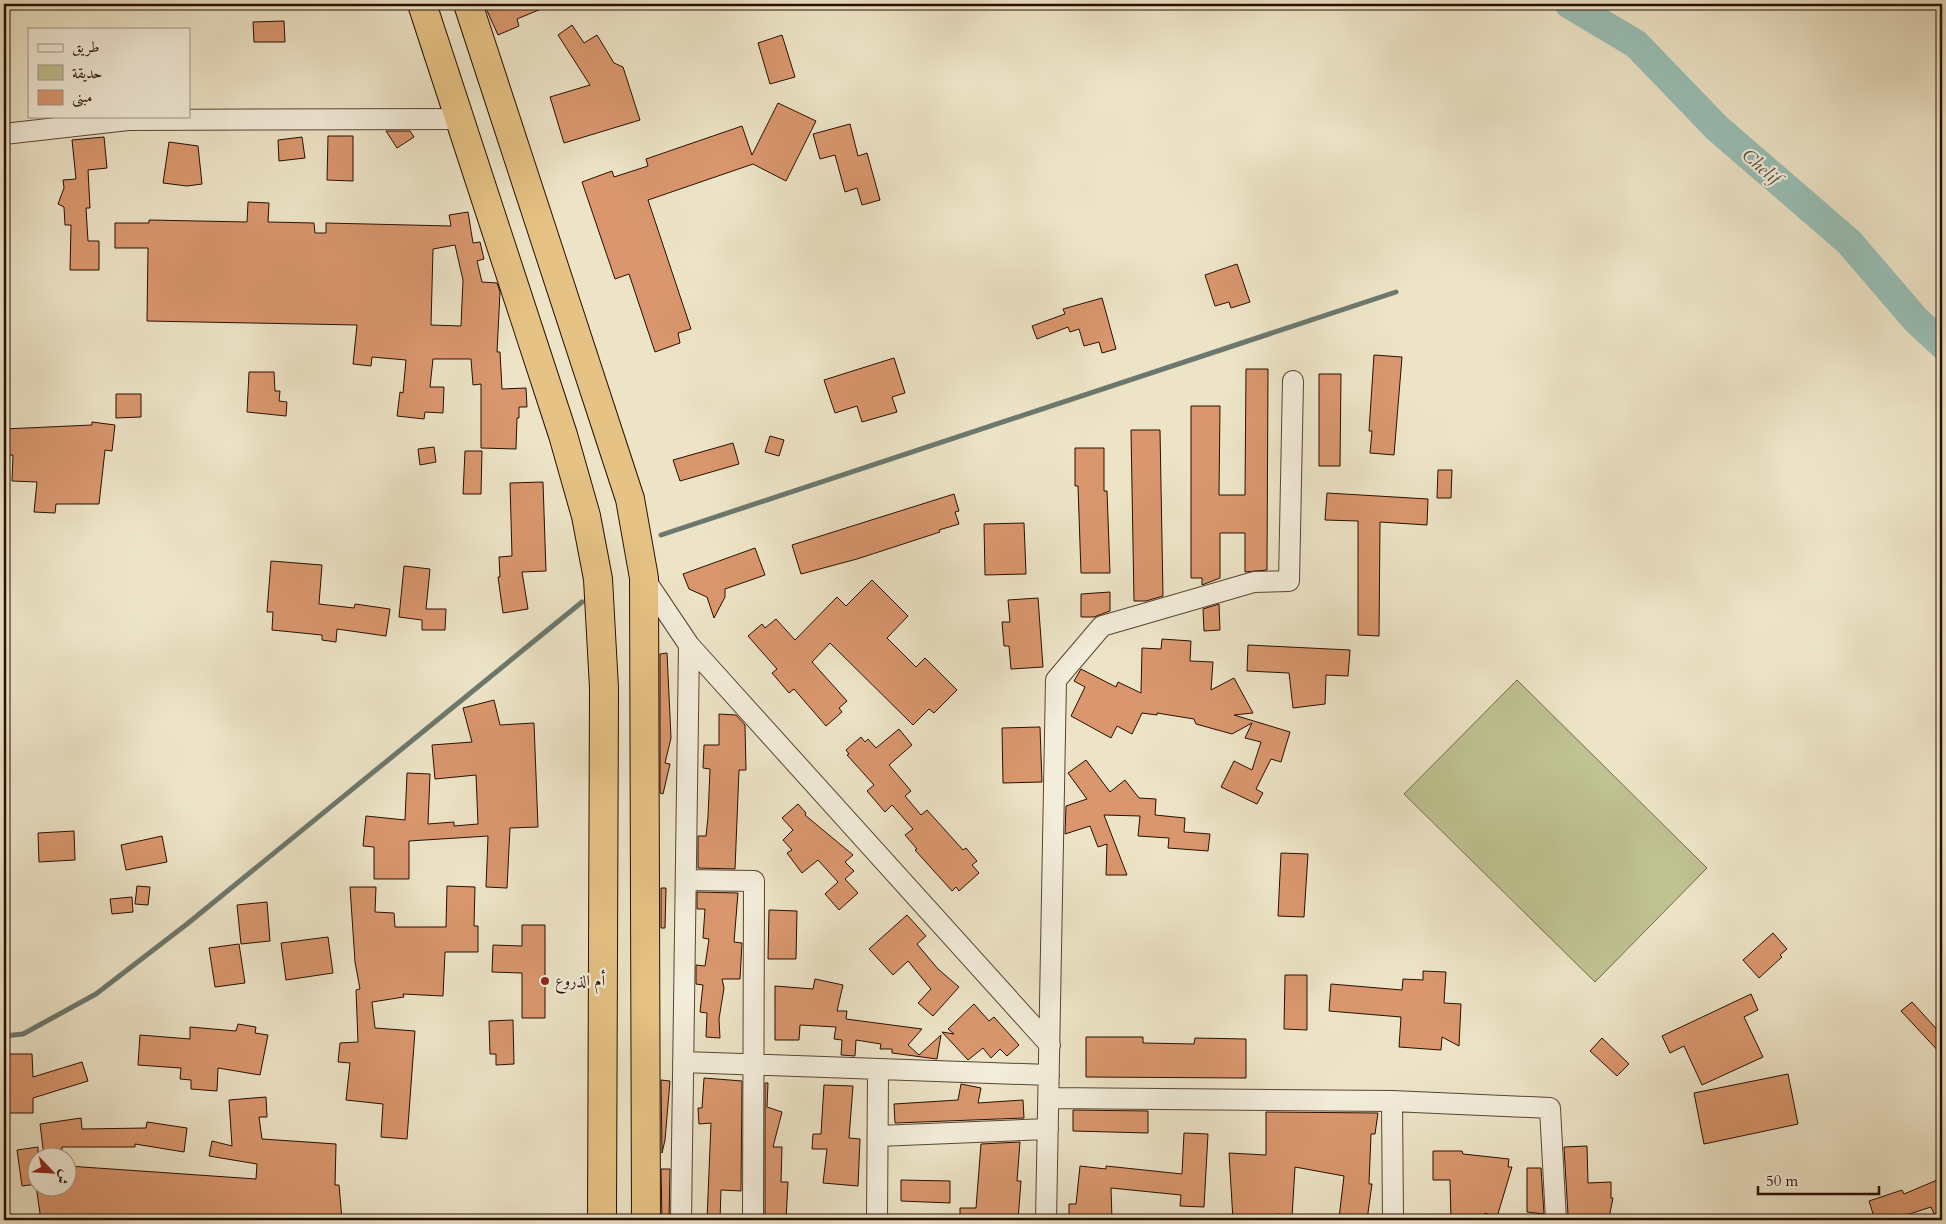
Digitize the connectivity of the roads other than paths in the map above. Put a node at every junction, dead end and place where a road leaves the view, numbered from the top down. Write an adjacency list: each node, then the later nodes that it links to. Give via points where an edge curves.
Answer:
1 (422, 4): 3 (highway)
2 (468, 4): 6 (highway, via 627,490)
3 (460, 119): 4 (street, via 128,120); 18 (highway, via 563,435 586,516 598,579 604,688)
4 (4, 134)
5 (1293, 381): 9 (street, via 1289,581 1254,582 1102,626 1056,680)
6 (644, 578): 7 (street); 19 (highway)
7 (690, 645): 8 (street); 9 (street)
8 (686, 880): 10 (street); 11 (street, via 754,881)
9 (1050, 1045): 13 (street)
10 (683, 1062): 11 (street); 20 (street)
11 (753, 1066): 12 (street); 21 (street)
12 (878, 1071): 13 (street); 17 (street)
13 (1049, 1076): 14 (street)
14 (1049, 1098): 15 (street); 16 (street)
15 (1392, 1101): 24 (street); 25 (street, via 1550,1108)
16 (1048, 1129): 17 (street); 23 (street)
17 (878, 1136): 22 (street)
18 (602, 1220)
19 (646, 1220)
20 (681, 1220)
21 (753, 1220)
22 (877, 1220)
23 (1046, 1220)
24 (1393, 1220)
25 (1556, 1220)

